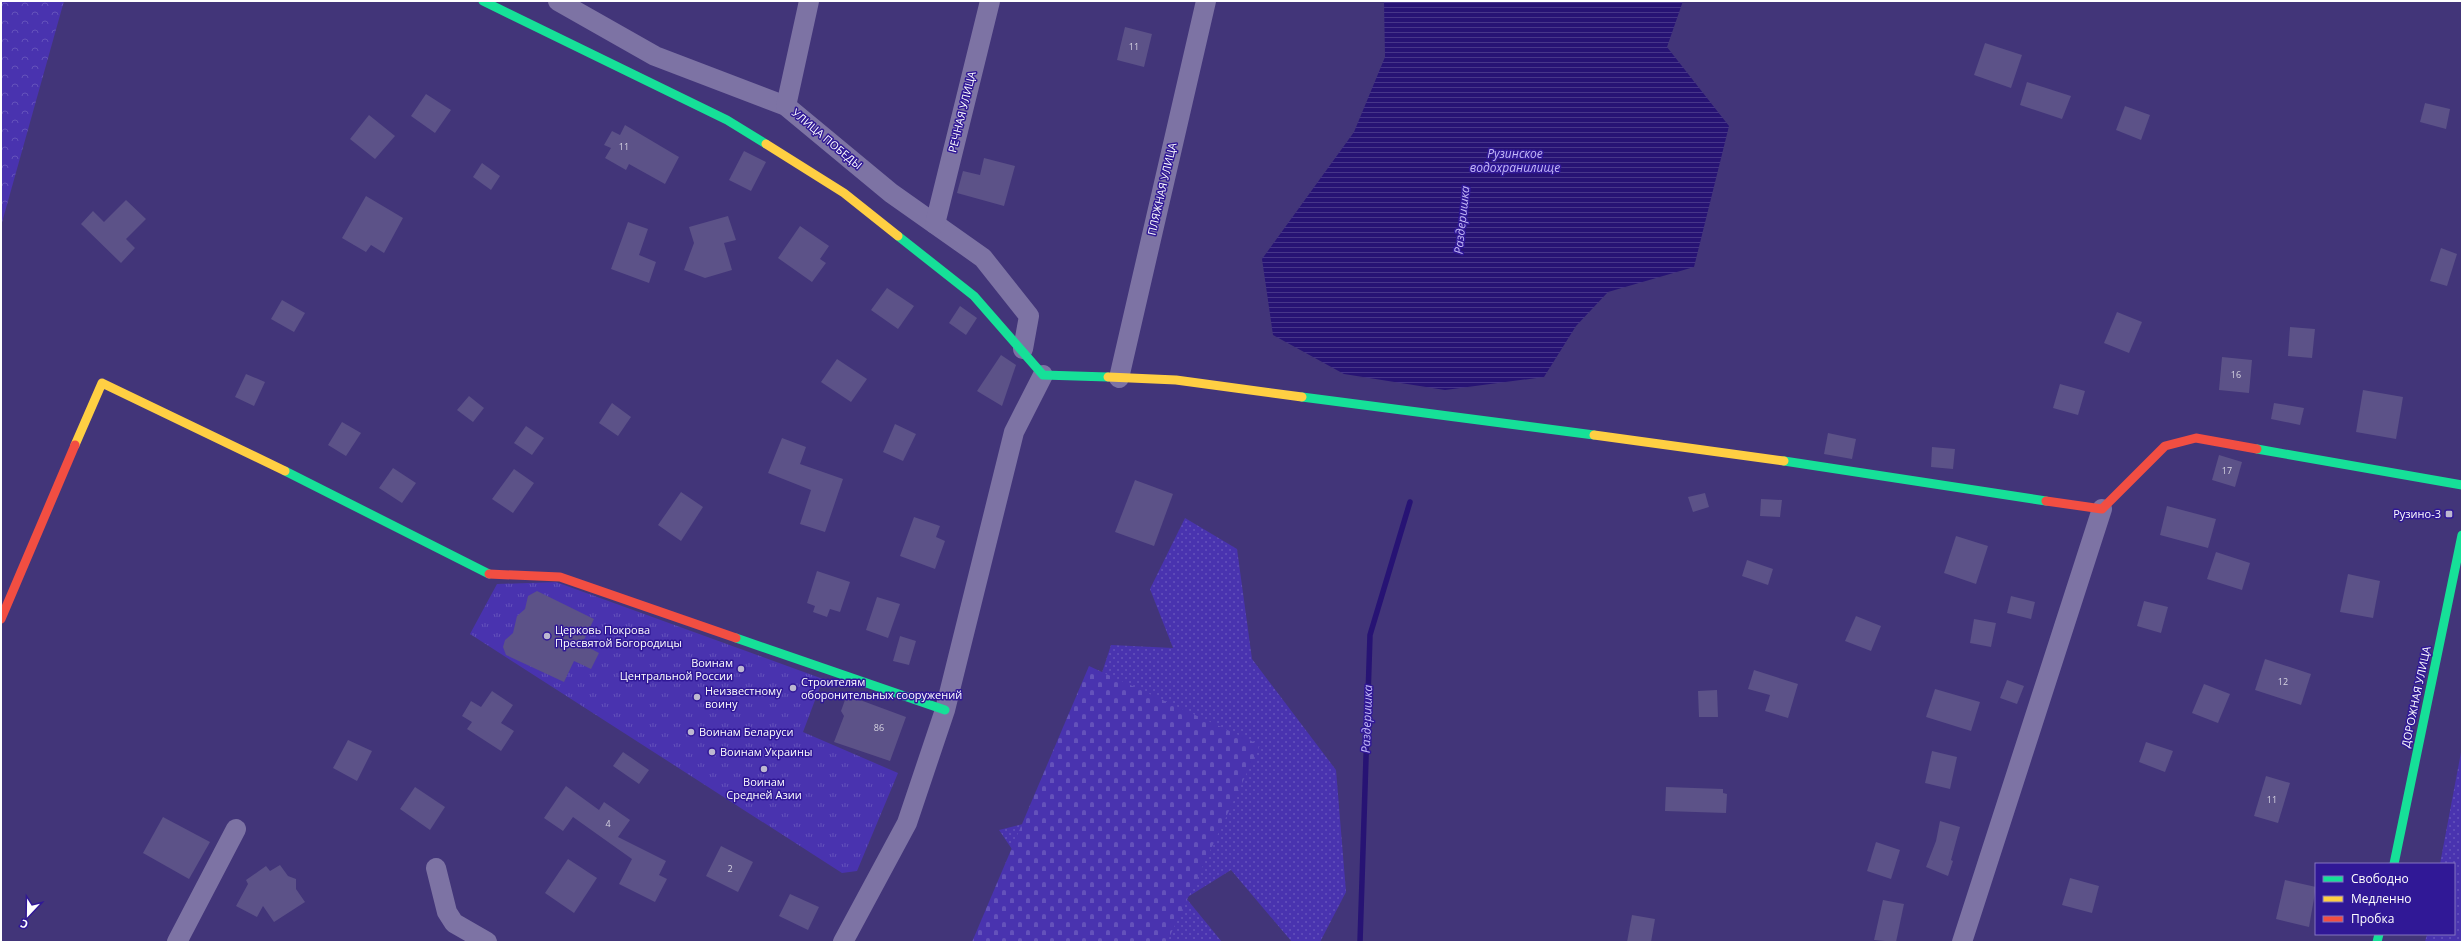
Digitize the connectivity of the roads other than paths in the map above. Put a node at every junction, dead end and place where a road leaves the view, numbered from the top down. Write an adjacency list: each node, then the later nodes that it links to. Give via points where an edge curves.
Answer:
1 (483, 1): 8 (street, via 727,120 844,193 974,296)
2 (558, 1): 6 (street, УЛИЦА ПОБЕДЫ, via 655,56)
3 (809, 1): 6 (street)
4 (990, 1): 7 (street, РЕЧНАЯ УЛИЦА)
5 (1206, 1): 10 (street, ПЛЯЖНАЯ УЛИЦА)
6 (786, 106): 7 (street, УЛИЦА ПОБЕДЫ, via 891,192)
7 (935, 224): 8 (street, УЛИЦА ПОБЕДЫ, via 983,258 1029,316)
8 (1023, 350): 9 (street)
9 (1043, 375): 10 (street); 15 (street, via 1014,432)
10 (1119, 378): 12 (street, via 1176,380 1657,444)
11 (2462, 485): 12 (street, via 2196,438 2165,446)
12 (2102, 510): 22 (street)
13 (2462, 535): 17 (street, ДОРОЖНАЯ УЛИЦА)
14 (1, 619): 15 (street, via 102,383 247,452 493,576 560,578)
15 (945, 710): 21 (street, via 907,823)
16 (236, 829): 19 (street)
17 (2394, 863)
18 (436, 868): 20 (street, via 447,912 454,923)
19 (177, 942)
20 (488, 942)
21 (843, 942)
22 (1962, 942)

